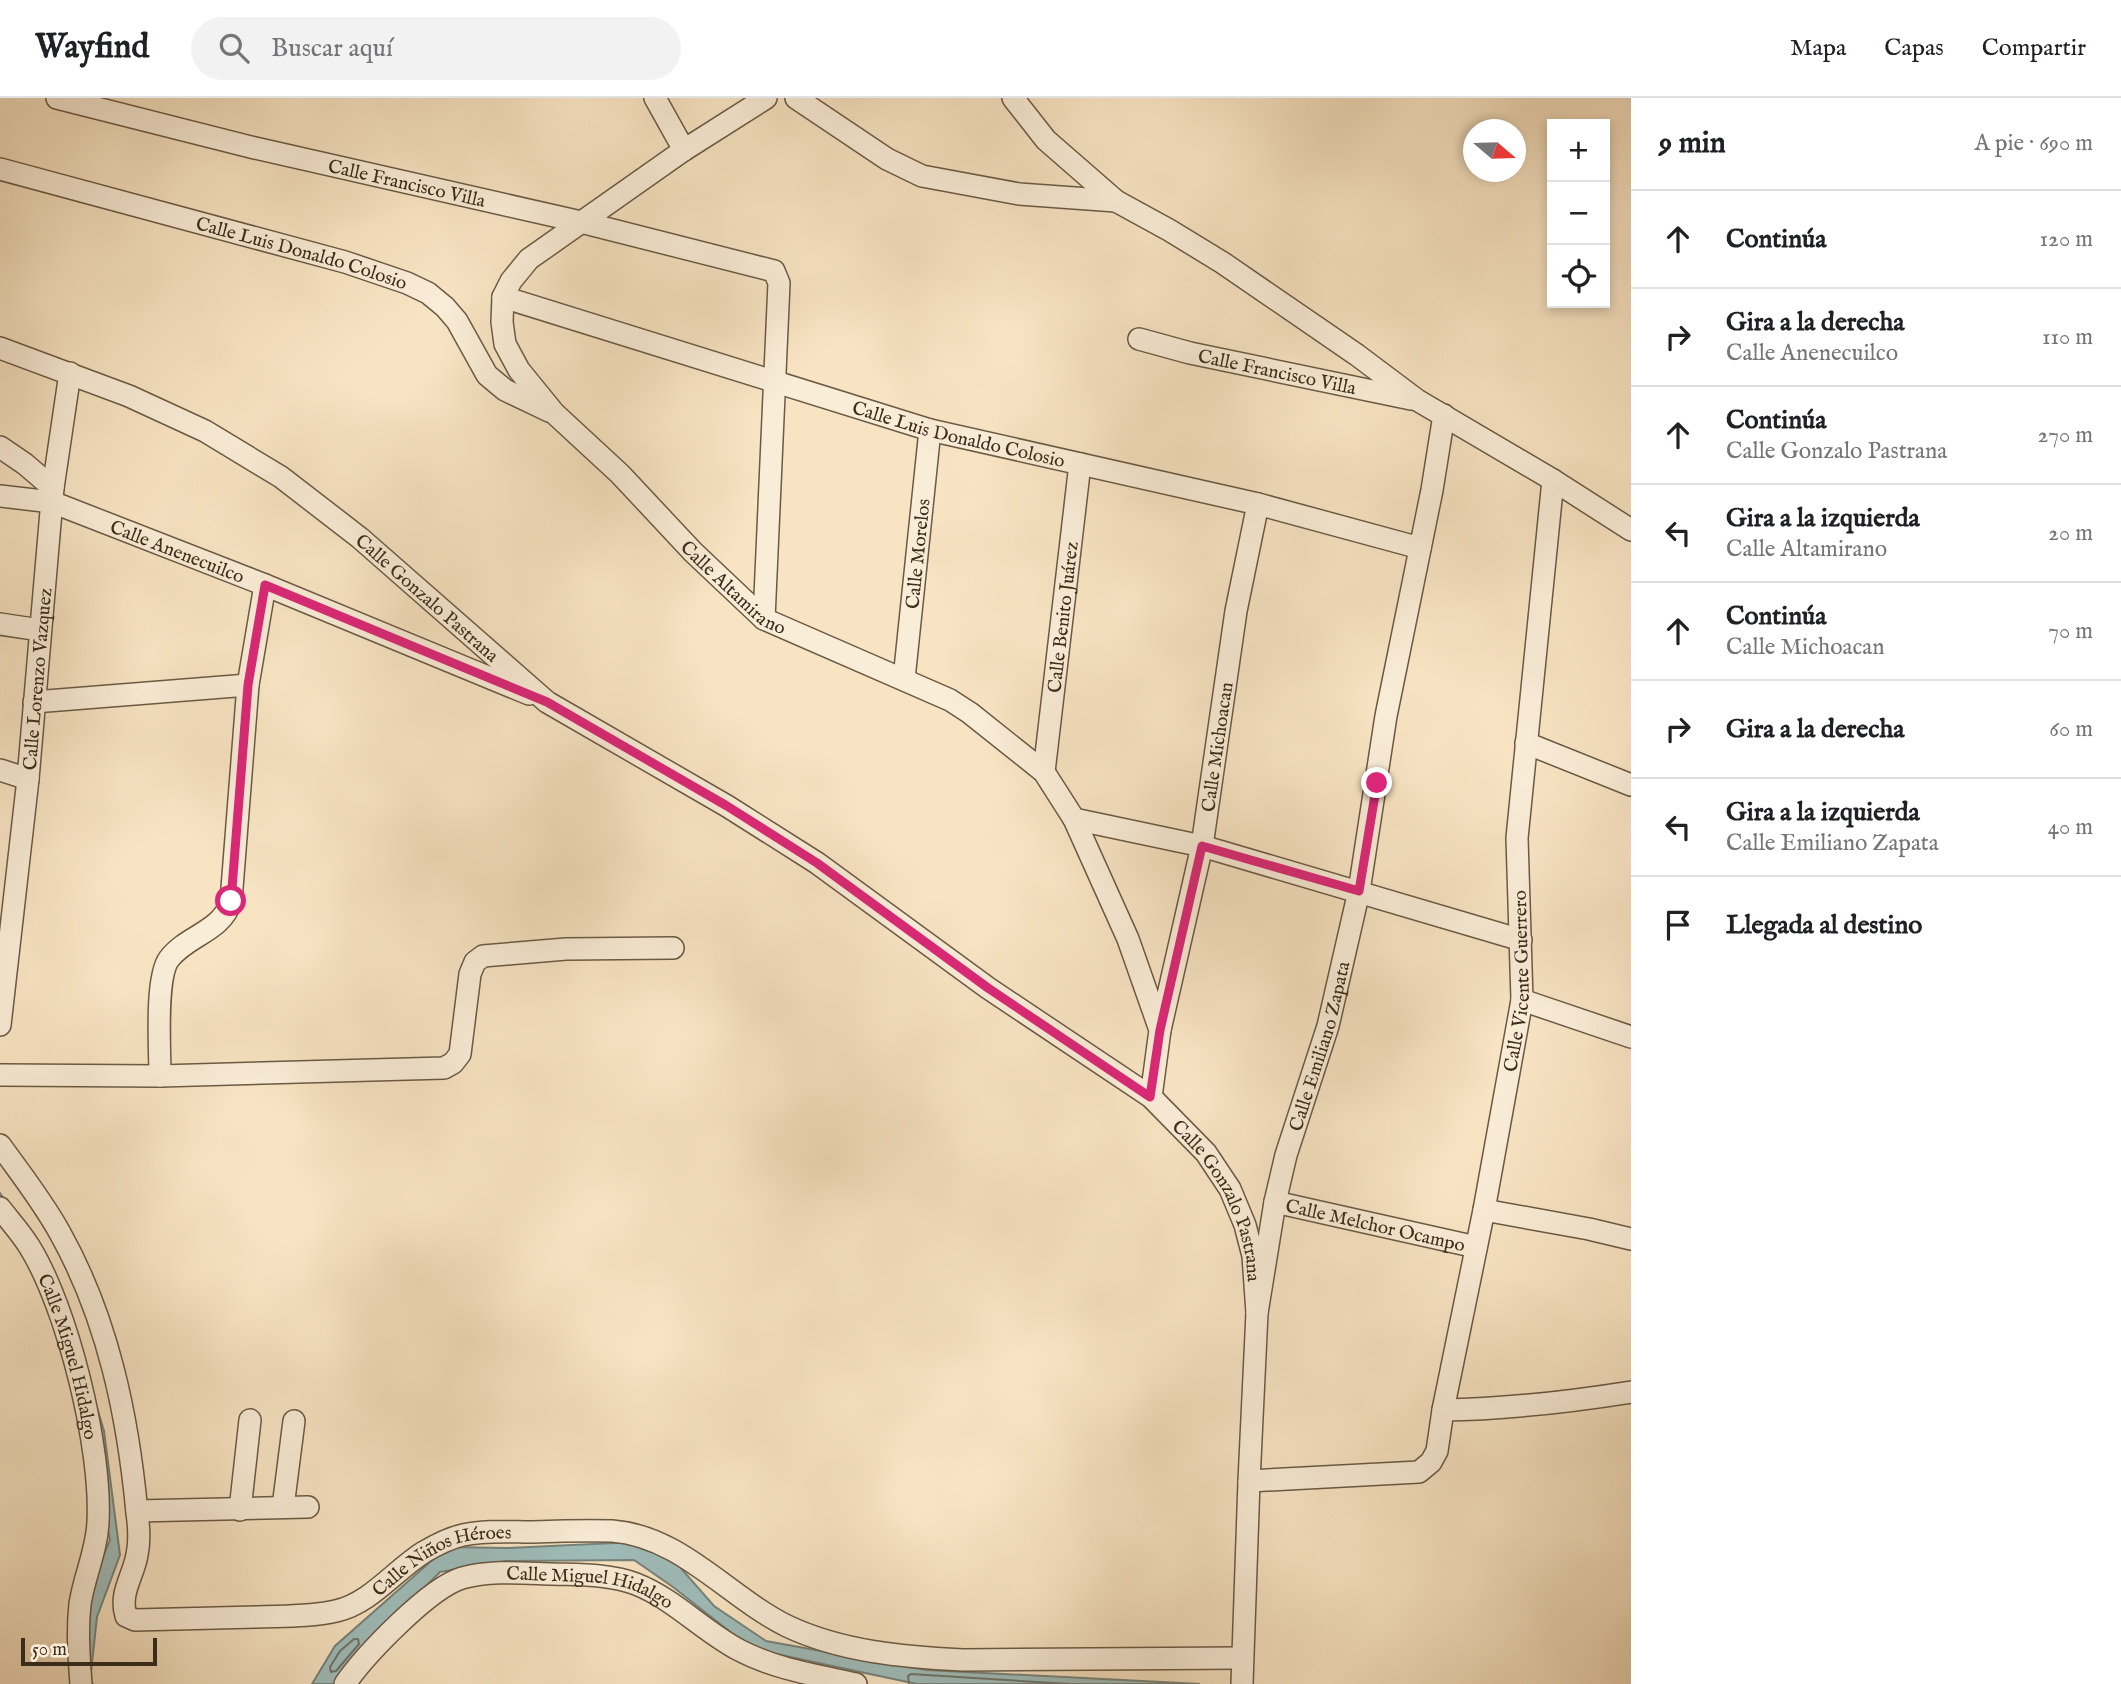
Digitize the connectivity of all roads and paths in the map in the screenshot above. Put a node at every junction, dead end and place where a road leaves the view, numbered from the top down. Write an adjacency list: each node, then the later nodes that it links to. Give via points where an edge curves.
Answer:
1 (57, 98): 9 (street, Calle Francisco Villa)
2 (655, 98): 6 (street)
3 (766, 98): 6 (street)
4 (796, 98): 8 (street, via 887,159 922,176 1019,194)
5 (1013, 98): 8 (street, via 1046,140)
6 (684, 150): 9 (street)
7 (0, 169): 16 (street, Calle Luis Donaldo Colosio, via 407,283 445,307 487,375 514,395)
8 (1116, 201): 15 (street, via 1223,263)
9 (581, 222): 10 (street, via 529,259); 14 (street, Calle Francisco Villa, via 774,271 779,282)
10 (503, 297): 14 (street, Calle Luis Donaldo Colosio); 16 (street, Calle Altamirano, via 505,344 519,370)
11 (1139, 339): 15 (street, Calle Francisco Villa)
12 (0, 348): 13 (street, Calle Gonzalo Pastrana)
13 (70, 373): 22 (street, Calle Lorenzo Vazquez); 34 (street, Calle Gonzalo Pastrana, via 205,431 281,477 360,538)
14 (775, 381): 18 (street, Calle Luis Donaldo Colosio); 28 (street)
15 (1417, 400): 17 (street)
16 (554, 413): 28 (street, Calle Altamirano)
17 (1444, 415): 21 (street); 26 (street, Calle Emiliano Zapata)
18 (930, 430): 20 (street, Calle Luis Donaldo Colosio); 31 (street, Calle Morelos)
19 (0, 447): 22 (street, via 25,464)
20 (1080, 464): 24 (street, Calle Luis Donaldo Colosio); 37 (street, Calle Benito Juárez)
21 (1553, 480): 25 (street); 35 (street, Calle Vicente Guerrero)
22 (53, 495): 23 (street, Calle Anenecuilco); 27 (street, Calle Anenecuilco); 30 (street, Calle Lorenzo Vazquez)
23 (0, 496)
24 (1258, 504): 26 (street, Calle Luis Donaldo Colosio); 41 (street, Calle Michoacan, via 1236,611)
25 (1631, 530)
26 (1420, 548): 42 (street, Calle Emiliano Zapata, via 1386,716)
27 (265, 585): 32 (street); 34 (street, Calle Anenecuilco)
28 (764, 619): 31 (street, Calle Altamirano)
29 (0, 624): 30 (street)
30 (40, 630): 33 (street, Calle Lorenzo Vazquez)
31 (904, 679): 37 (street, Calle Altamirano, via 970,713)
32 (248, 685): 33 (street); 50 (street, via 231,901 224,918 176,951 164,970)
33 (34, 702): 38 (street, Calle Lorenzo Vazquez)
34 (547, 702): 51 (street, Calle Gonzalo Pastrana, via 817,863 988,988)
35 (1525, 743): 39 (street); 43 (street, Calle Vicente Guerrero, via 1517,838)
36 (0, 770): 38 (street)
37 (1044, 772): 40 (street, Calle Altamirano)
38 (27, 779): 46 (street, Calle Lorenzo Vazquez)
39 (1631, 785)
40 (1074, 819): 41 (street); 47 (street, Calle Altamirano, via 1128,939)
41 (1202, 846): 42 (street); 47 (street, Calle Michoacan)
42 (1359, 891): 43 (street); 53 (street, Calle Emiliano Zapata, via 1328,1026)
43 (1521, 940): 45 (street, Calle Vicente Guerrero)
44 (673, 948): 50 (street, via 566,949 483,956 470,974 460,1054 444,1068)
45 (1522, 1000): 48 (street); 55 (street, Calle Vicente Guerrero)
46 (0, 1025)
47 (1160, 1030): 51 (street, Calle Altamirano)
48 (1631, 1037)
49 (0, 1075): 50 (street)
50 (160, 1076)
51 (1150, 1097): 58 (street, Calle Gonzalo Pastrana, via 1206,1153 1230,1189 1253,1256)
52 (0, 1145): 67 (street, Calle Niños Héroes, via 61,1234 109,1349)
53 (1275, 1202): 57 (street, Calle Melchor Ocampo); 58 (street, Calle Emiliano Zapata)
54 (0, 1208): 69 (street, Calle Miguel Hidalgo, via 29,1246 51,1291 79,1381 96,1462 98,1522 80,1603)
55 (1484, 1210): 56 (street, Calle Melchor Ocampo); 57 (street, Calle Vicente Guerrero)
56 (1631, 1239)
57 (1476, 1247): 60 (street, Calle Vicente Guerrero)
58 (1257, 1313): 63 (street, Calle Emiliano Zapata)
59 (1631, 1392): 60 (street, via 1549,1405)
60 (1443, 1410): 63 (street, Calle Vicente Guerrero, via 1437,1451 1419,1472)
61 (250, 1420): 66 (street)
62 (294, 1421): 64 (street)
63 (1248, 1480): 68 (street, Calle Emiliano Zapata)
64 (283, 1507): 65 (street); 66 (street)
65 (308, 1507)
66 (240, 1510): 67 (street)
67 (137, 1511): 68 (street, Calle Niños Héroes, via 140,1538 123,1606 126,1616 135,1620 336,1611 364,1598 423,1553 464,1535 613,1531 666,1548 787,1626 822,1640 875,1652 963,1660)
68 (1242, 1658): 72 (street, Calle Emiliano Zapata)
69 (81, 1684)
70 (345, 1684): 71 (street, Calle Miguel Hidalgo, via 384,1638 445,1586 478,1575 509,1573 609,1577 634,1583 767,1663)
71 (856, 1684)
72 (1242, 1684)

